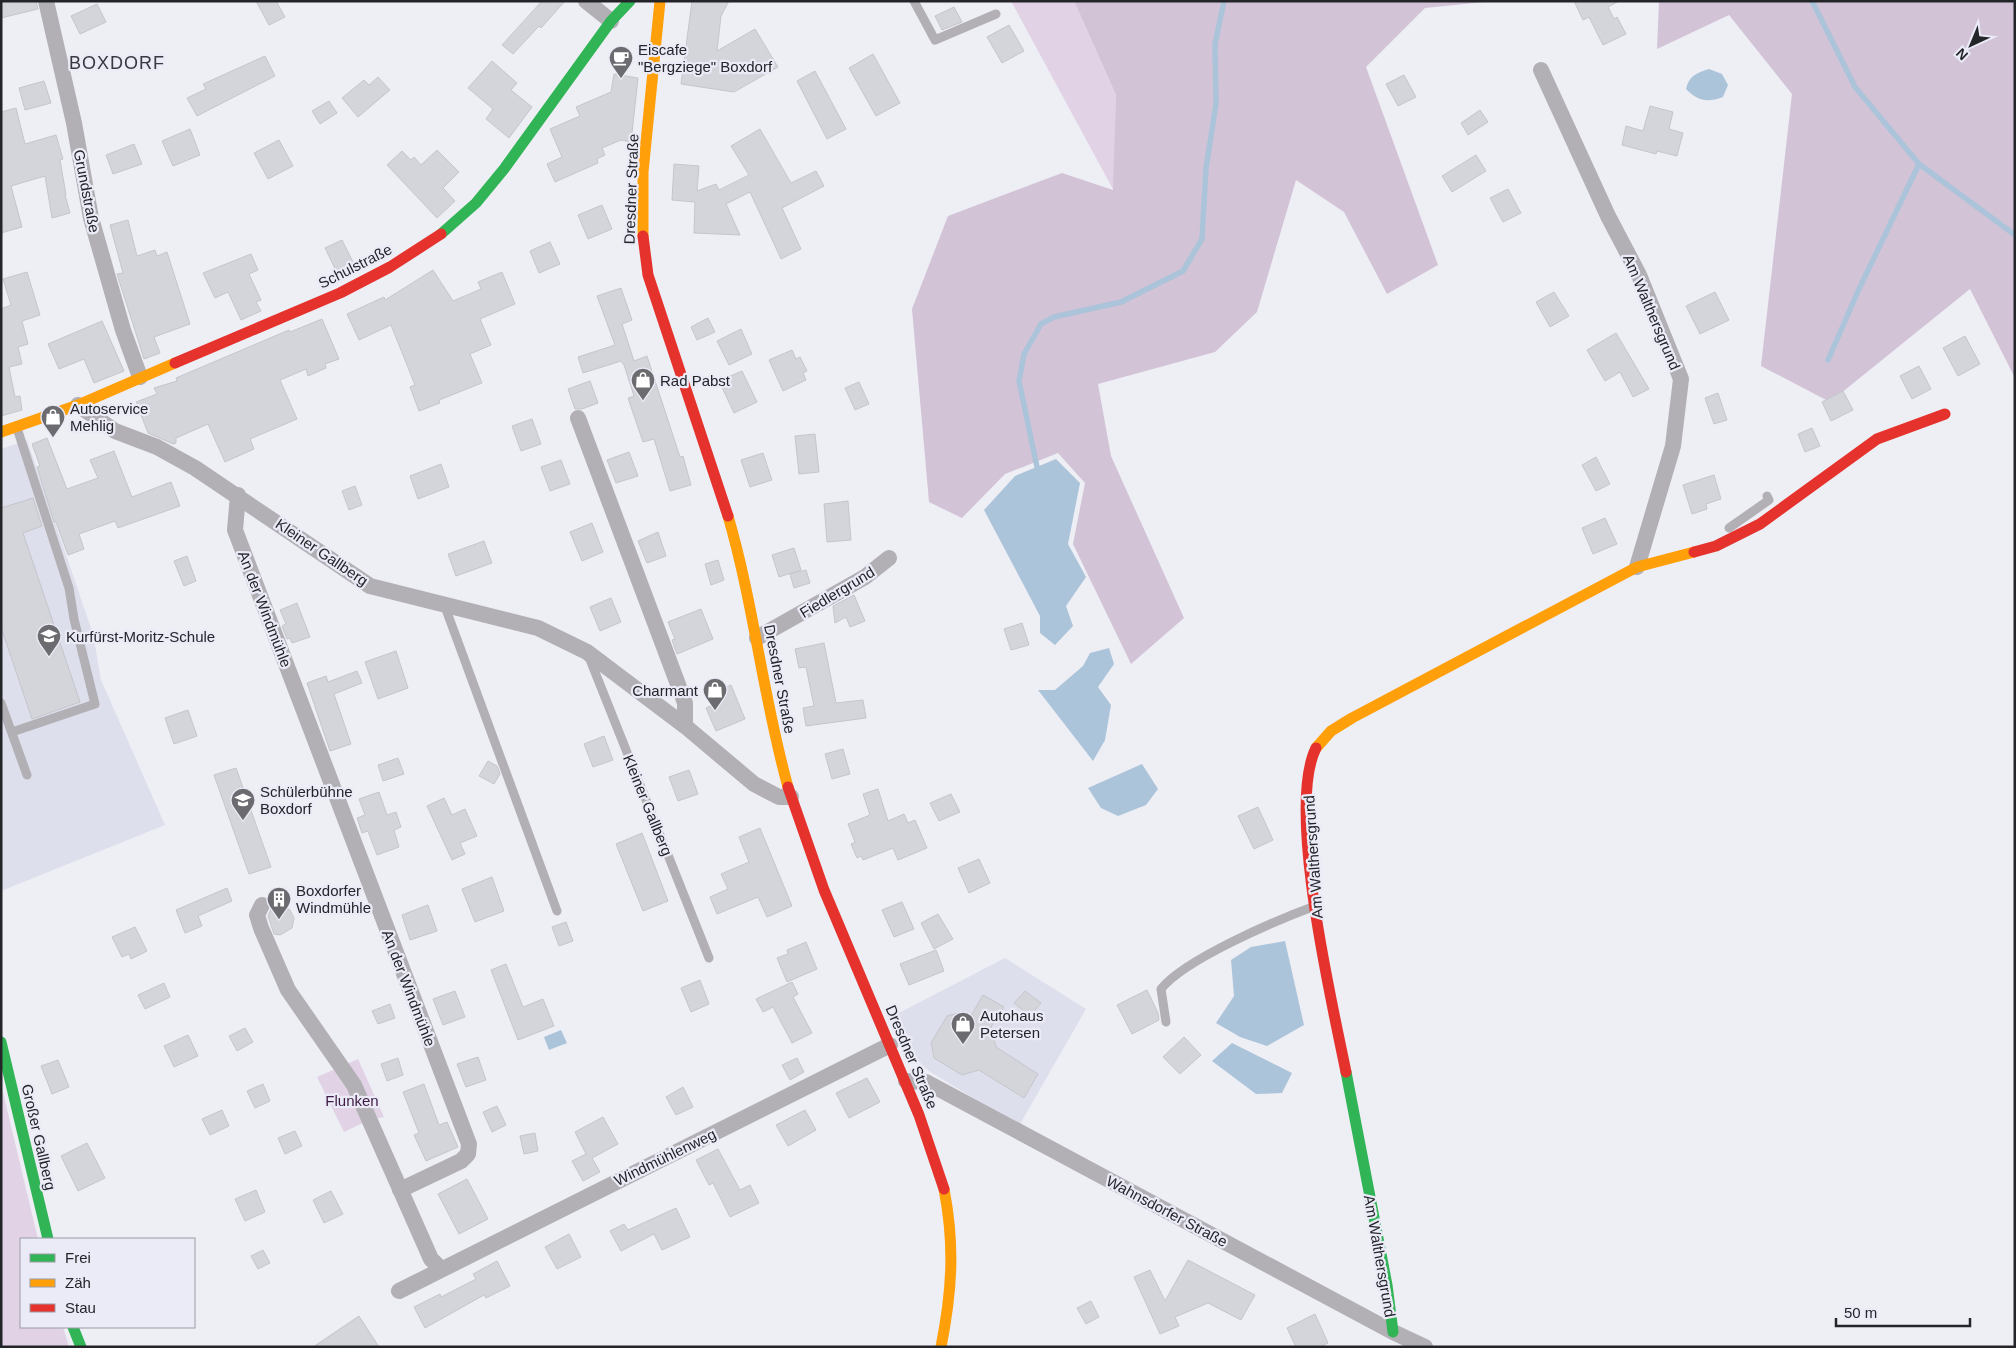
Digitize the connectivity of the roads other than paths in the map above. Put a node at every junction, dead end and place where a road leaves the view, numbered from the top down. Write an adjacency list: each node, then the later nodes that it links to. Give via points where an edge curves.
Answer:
1 (46, 1): 9 (street, Grundstraße, via 73,118 91,218)
2 (586, 1): 7 (street)
3 (630, 1): 7 (street, Schulstraße)
4 (660, 1): 21 (street, Dresdner Straße, via 644,163 643,248 656,303 710,457 731,528)
5 (914, 1): 6 (lane, via 935,40)
6 (996, 14)
7 (611, 21): 9 (street, Schulstraße, via 504,169 476,203 434,240 340,293)
8 (1541, 70): 19 (street, Am Walthersgrund, via 1608,216 1639,275 1681,379 1673,446)
9 (140, 377): 10 (street, Schulstraße)
10 (78, 405): 13 (street, Schulstraße); 15 (street, Kleiner Gallberg, via 115,431 157,447)
11 (1945, 414): 18 (street, Am Walthersgrund, via 1877,439 1760,524 1716,546)
12 (578, 418): 24 (street, via 685,703)
13 (17, 428): 14 (street, Schulstraße); 25 (lane, via 69,588 95,704)
14 (1, 432)
15 (238, 495): 20 (street, Kleiner Gallberg, via 370,586); 36 (street, An der Windmühle, via 235,530 469,1144 468,1154 461,1161)
16 (1767, 496): 18 (lane, via 1769,500 1724,532)
17 (890, 558): 21 (street, Fiedlergrund, via 865,577)
18 (1659, 561): 19 (street, Am Walthersgrund)
19 (1637, 567): 29 (street, Am Walthersgrund, via 1330,731 1315,749 1308,771)
20 (444, 604): 22 (street, Kleiner Gallberg, via 538,628); 30 (lane)
21 (757, 638): 27 (street, Dresdner Straße)
22 (588, 652): 24 (street, Kleiner Gallberg); 31 (lane, Kleiner Gallberg)
23 (1, 703): 25 (lane)
24 (685, 726): 27 (street, Kleiner Gallberg, via 754,784 779,797)
25 (12, 732): 26 (lane)
26 (27, 775)
27 (791, 797): 34 (street, Dresdner Straße, via 811,855)
28 (262, 905): 36 (street, via 258,915 261,928 288,990 354,1085)
29 (1315, 906): 32 (lane, via 1285,917 1167,981 1161,989); 41 (street, Am Walthersgrund, via 1387,1285)
30 (557, 911)
31 (709, 958)
32 (1166, 1022)
33 (1, 1042): 37 (street, Großer Gallberg)
34 (890, 1045): 35 (street, Dresdner Straße); 38 (street, Windmühlenweg)
35 (906, 1081): 41 (street, Wahnsdorfer Straße, via 926,1082); 43 (street, Dresdner Straße, via 935,1155 952,1242 948,1312)
36 (400, 1190): 38 (street, via 431,1259)
37 (48, 1238)
38 (440, 1269): 39 (street, Windmühlenweg)
39 (399, 1291)
40 (73, 1328): 42 (street)
41 (1393, 1332): 44 (street, Wahnsdorfer Straße)
42 (81, 1347)
43 (941, 1347)
44 (1426, 1347)

